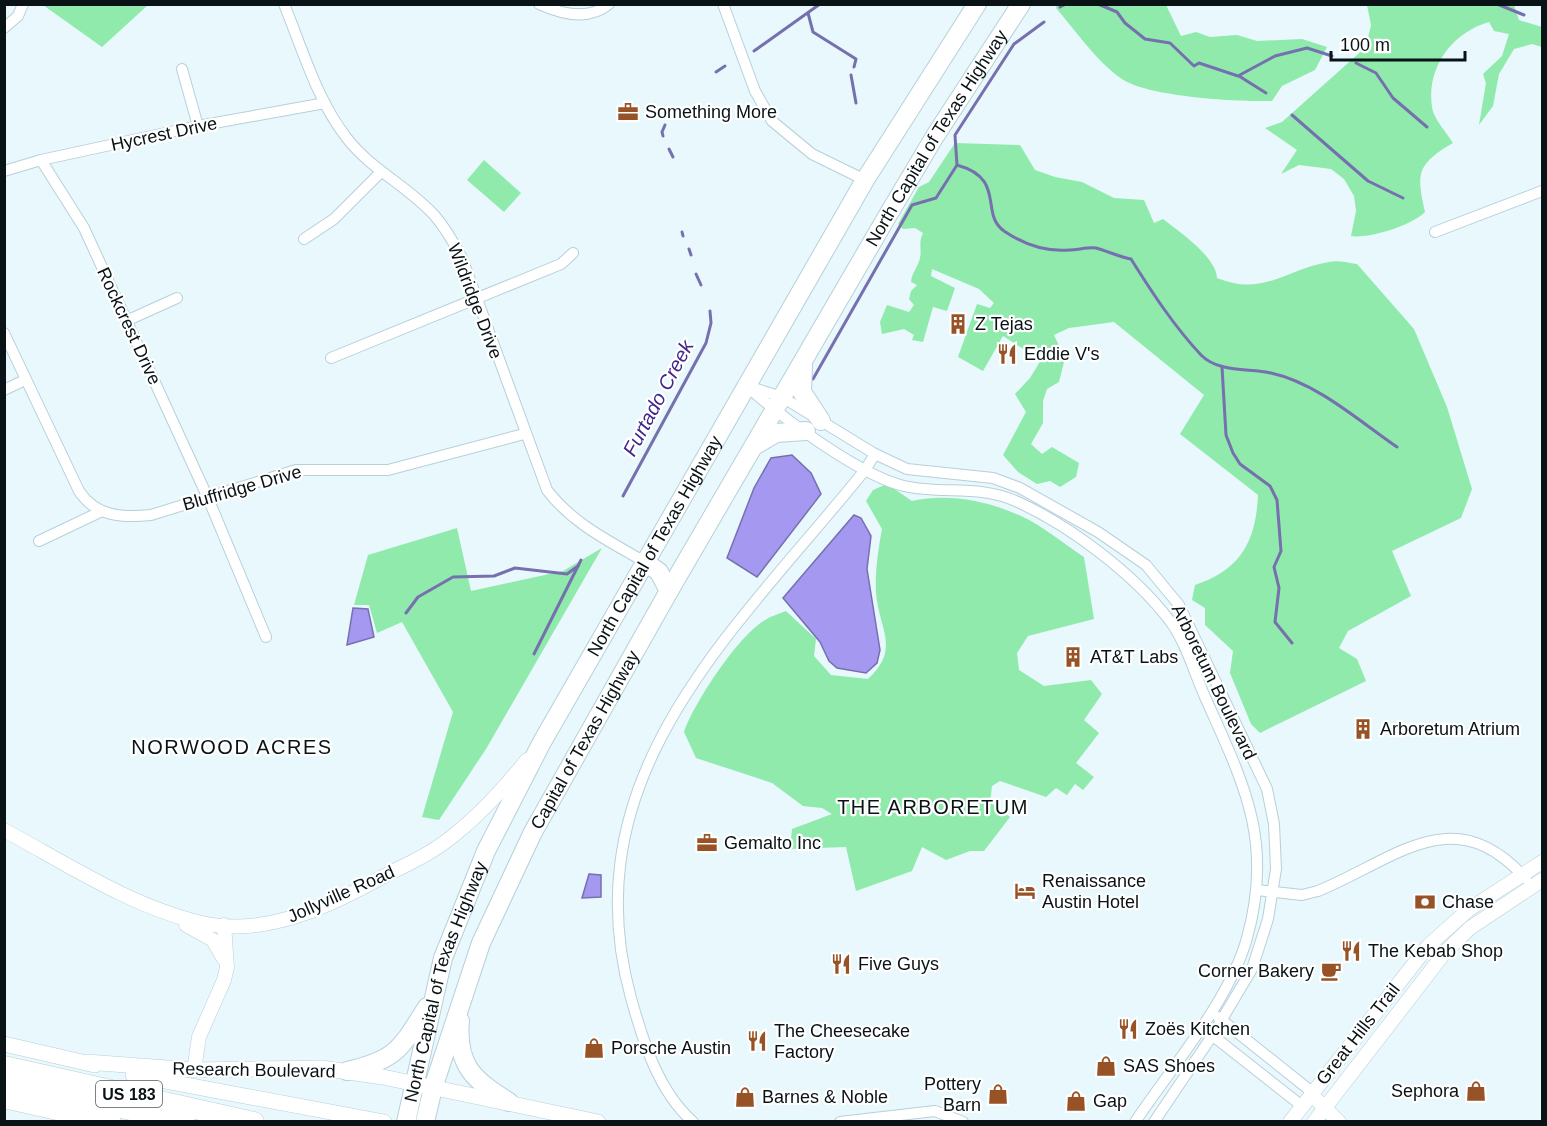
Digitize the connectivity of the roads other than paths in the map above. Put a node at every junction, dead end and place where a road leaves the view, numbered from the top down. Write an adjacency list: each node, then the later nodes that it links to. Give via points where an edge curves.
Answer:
1 (23, 4): 8 (street, via 18,16)
2 (284, 4): 10 (street, Wildridge Drive)
3 (539, 4): 4 (street, via 574,15 591,13)
4 (609, 4)
5 (977, 4): 15 (highway, North Capital of Texas Highway)
6 (1021, 4): 24 (highway, North Capital of Texas Highway, via 935,136)
7 (728, 6): 15 (street, via 759,100 772,121 812,154)
8 (4, 28)
9 (182, 69): 11 (street)
10 (325, 103): 11 (street, Hycrest Drive); 14 (street, Wildridge Drive, via 346,137)
11 (198, 126): 12 (street, Hycrest Drive)
12 (41, 160): 13 (street, Hycrest Drive); 22 (street, Rockcrest Drive, via 84,228)
13 (4, 171)
14 (381, 172): 18 (street, via 334,219); 21 (street, Wildridge Drive, via 422,203 449,234)
15 (865, 180): 27 (highway, North Capital of Texas Highway)
16 (1542, 191): 17 (street)
17 (1435, 232)
18 (304, 239)
19 (573, 253): 21 (street, via 561,264)
20 (177, 298): 22 (street)
21 (477, 299): 25 (street); 31 (street, Wildridge Drive)
22 (126, 321): 35 (street, Rockcrest Drive)
23 (4, 333): 26 (street)
24 (804, 357): 29 (highway, North Capital of Texas Highway); 30 (highway, via 802,392)
25 (331, 358)
26 (25, 380): 28 (street); 36 (street, via 79,491)
27 (747, 386): 29 (street, Arboretum Boulevard); 38 (highway, North Capital of Texas Highway)
28 (4, 390)
29 (778, 403): 30 (street, Arboretum Boulevard); 30 (street, Arboretum Boulevard); 32 (highway, Capital of Texas Highway)
30 (814, 426): 32 (highway, via 776,432); 33 (street, Arboretum Boulevard); 34 (street, Arboretum Boulevard)
31 (524, 434): 35 (street, Bluffridge Drive, via 388,470 296,470); 38 (street, Wildridge Drive, via 547,490 561,508 588,530)
32 (752, 447): 39 (highway, Capital of Texas Highway)
33 (875, 454): 34 (street); 46 (street, Arboretum Boulevard, via 907,469 993,478 1020,488 1098,532 1146,565 1179,605 1267,789 1276,847)
34 (865, 470): 45 (street, Arboretum Boulevard, via 905,486 994,492 1085,544 1147,594 1170,622 1189,656 1248,797 1259,857); 78 (street, via 697,675 657,740 633,801 620,882 617,922 621,960 658,1074)
35 (208, 498): 36 (street, Bluffridge Drive, via 151,515 128,517); 40 (street, Rockcrest Drive)
36 (100, 512): 37 (street)
37 (39, 541)
38 (645, 562): 39 (highway, via 659,572); 41 (highway, North Capital of Texas Highway)
39 (669, 591): 51 (highway, Capital of Texas Highway, via 533,832 480,943)
40 (266, 637)
41 (542, 742): 48 (street, Jollyville Road, via 488,804 423,857 300,916 259,924); 50 (highway, North Capital of Texas Highway, via 470,885)
42 (4, 830): 47 (street, Jollyville Road, via 84,874)
43 (1542, 862): 44 (street, Great Hills Trail)
44 (1532, 880): 46 (street, via 1481,843 1441,837 1422,842 1318,891 1302,895); 63 (street, Great Hills Trail, via 1468,910 1428,946); 68 (street, Great Hills Trail, via 1446,951)
45 (1257, 890): 46 (street); 52 (street, Arboretum Boulevard, via 1239,960)
46 (1273, 893): 53 (street, Arboretum Boulevard, via 1252,969)
47 (173, 915): 48 (street, Jollyville Road); 49 (street, via 213,940)
48 (224, 925): 49 (street)
49 (227, 967): 59 (street, via 199,1037)
50 (433, 998): 60 (highway, via 399,1050 375,1065); 62 (highway, North Capital of Texas Highway)
51 (462, 999): 64 (highway, Capital of Texas Highway); 66 (highway, via 459,1036 465,1064 487,1088)
52 (1211, 1011): 53 (street); 54 (street, Arboretum Boulevard)
53 (1222, 1021): 55 (street, Arboretum Boulevard); 63 (street)
54 (1201, 1026): 55 (street); 81 (street, Arboretum Boulevard)
55 (1212, 1036): 67 (street); 82 (street, Arboretum Boulevard)
56 (4, 1044): 57 (main road, Research Boulevard)
57 (86, 1062): 59 (main road, Research Boulevard); 74 (main road, Research Boulevard, via 124,1073)
58 (4, 1066): 73 (highway, US 183)
59 (194, 1070): 60 (main road, Research Boulevard)
60 (347, 1071): 62 (main road, Research Boulevard)
61 (4, 1082): 72 (highway)
62 (413, 1091): 64 (main road, Research Boulevard); 75 (highway, North Capital of Texas Highway)
63 (1312, 1092): 67 (street, Great Hills Trail); 68 (street)
64 (431, 1096): 66 (main road, Research Boulevard); 76 (highway, North Capital of Texas Highway)
65 (4, 1098): 71 (highway)
66 (509, 1102): 77 (main road, Research Boulevard)
67 (1302, 1106): 68 (street); 83 (street, Great Hills Trail)
68 (1323, 1109): 84 (street, Great Hills Trail); 85 (street)
69 (4, 1111): 70 (highway)
70 (52, 1122)
71 (111, 1122)
72 (185, 1122)
73 (254, 1122)
74 (384, 1122)
75 (405, 1122)
76 (425, 1122)
77 (598, 1122)
78 (693, 1122)
79 (840, 1122): 80 (street, via 935,1111)
80 (963, 1122)
81 (1135, 1122)
82 (1154, 1122)
83 (1290, 1122)
84 (1314, 1122)
85 (1339, 1122)

